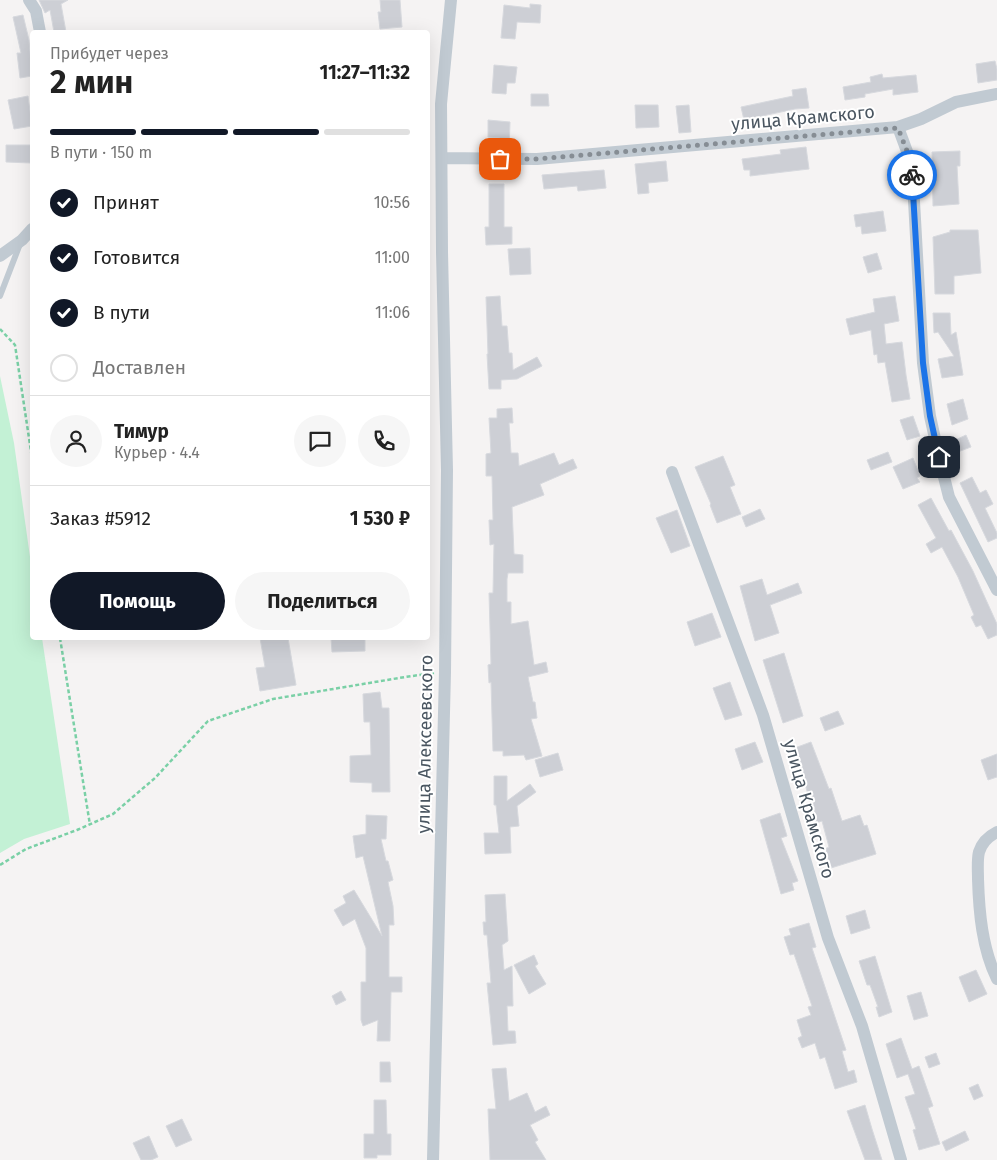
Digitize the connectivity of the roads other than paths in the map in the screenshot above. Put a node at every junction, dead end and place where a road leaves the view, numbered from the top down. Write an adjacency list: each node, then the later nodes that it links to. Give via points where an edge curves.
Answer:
1 (29, 0): 3 (street, via 36,11)
2 (451, 0): 6 (street, улица Алексеевского, via 442,104)
3 (40, 30)
4 (997, 94): 5 (street, via 956,102)
5 (898, 128): 6 (street, улица Крамского, via 537,159); 12 (street, улица Крамского, via 912,164 923,363 937,449 949,497)
6 (442, 158): 15 (street, улица Алексеевского, via 447,470)
7 (30, 231): 8 (street)
8 (22, 240): 9 (street); 10 (lane)
9 (0, 256)
10 (0, 296)
11 (672, 472): 16 (street, улица Крамского, via 763,715 828,938 862,1026)
12 (997, 590)
13 (997, 832): 14 (street, via 984,842 978,861 984,942)
14 (997, 979)
15 (434, 1160)
16 (901, 1160)

